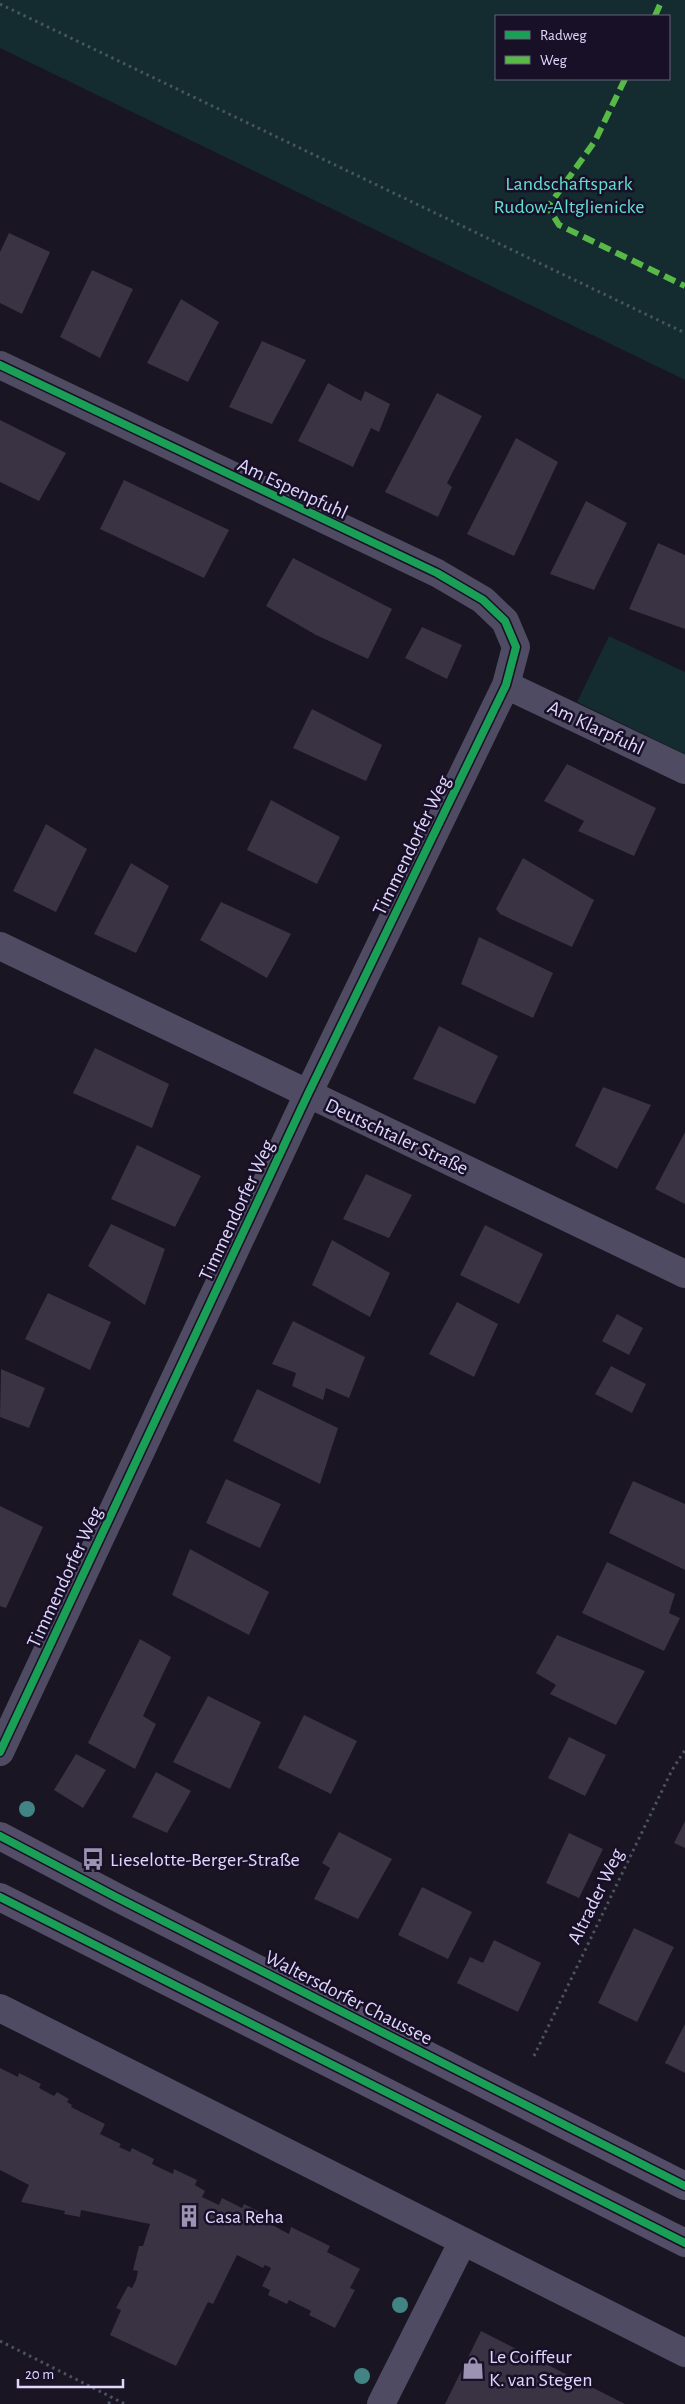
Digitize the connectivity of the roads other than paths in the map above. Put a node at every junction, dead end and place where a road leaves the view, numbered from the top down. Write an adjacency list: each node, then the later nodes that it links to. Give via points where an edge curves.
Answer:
1 (0, 364): 2 (street, Am Espenpfuhl, via 437,573 483,600 505,621 516,647)
2 (506, 685): 3 (street, Am Klarpfuhl); 5 (street, Timmendorfer Weg)
3 (685, 770)
4 (0, 946): 5 (street, Deutschtaler Straße)
5 (308, 1094): 6 (street, Deutschtaler Straße); 7 (street, Timmendorfer Weg)
6 (685, 1274)
7 (0, 1752)
8 (0, 1836): 11 (main road, Waltersdorfer Chaussee)
9 (0, 1897): 13 (main road)
10 (0, 2008): 12 (street)
11 (685, 2186)
12 (463, 2241): 14 (street); 15 (street)
13 (685, 2243)
14 (685, 2353)
15 (381, 2404)

